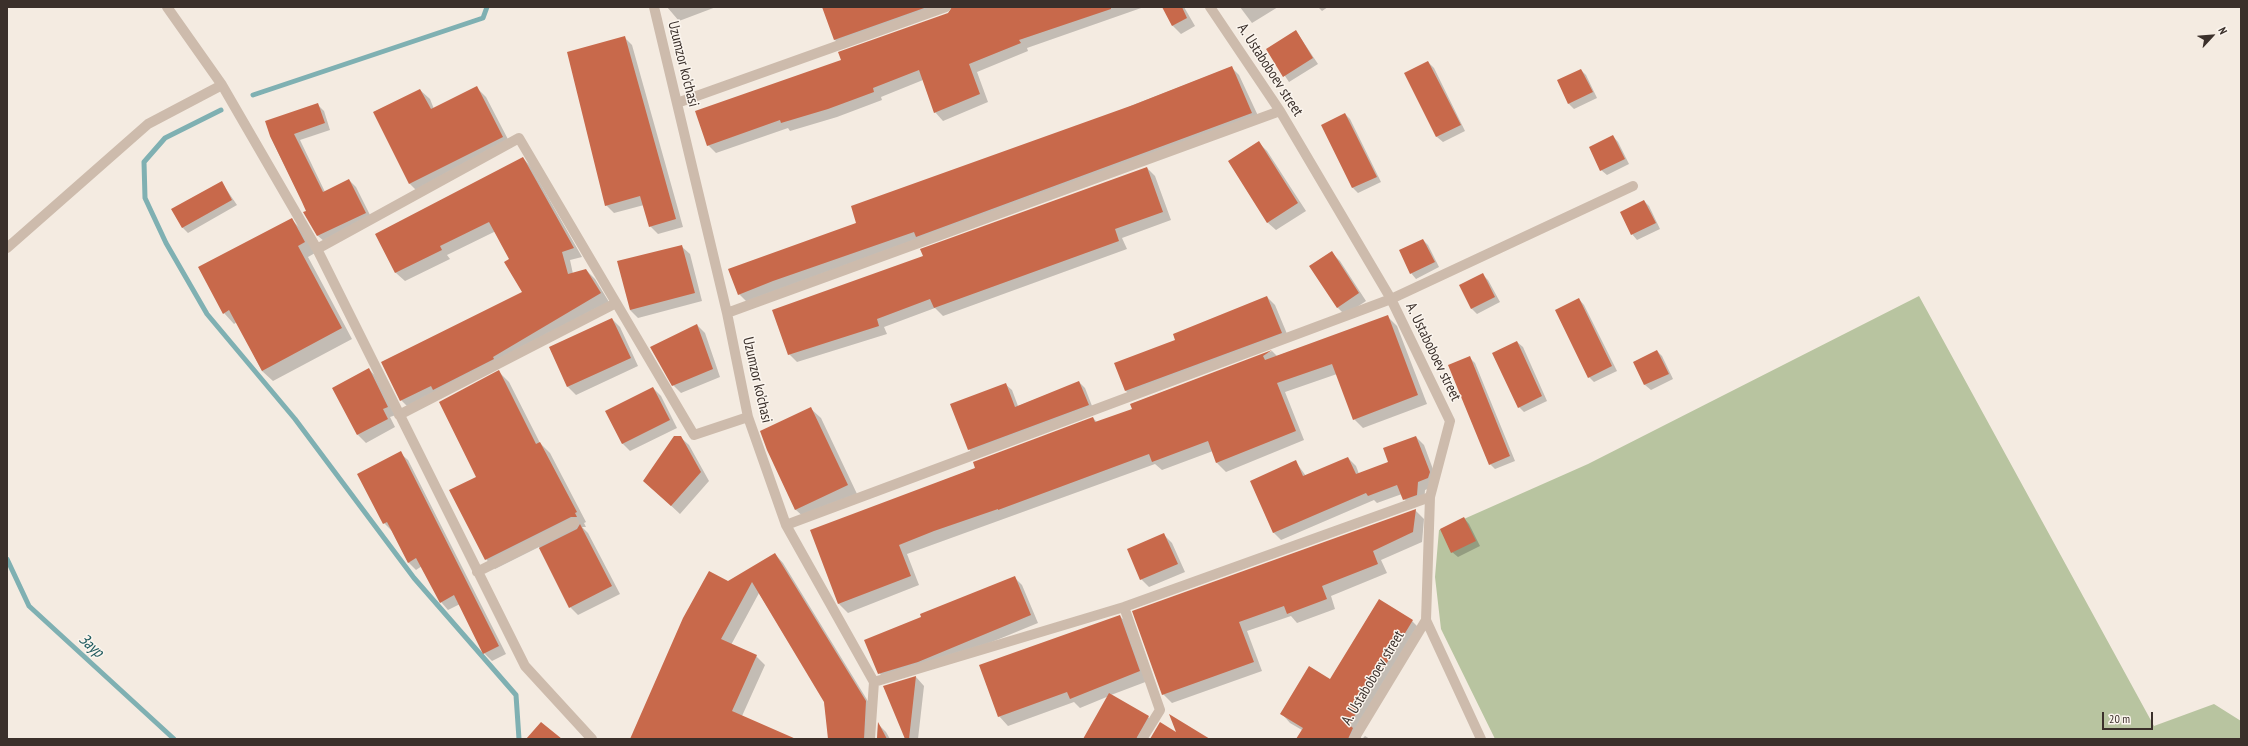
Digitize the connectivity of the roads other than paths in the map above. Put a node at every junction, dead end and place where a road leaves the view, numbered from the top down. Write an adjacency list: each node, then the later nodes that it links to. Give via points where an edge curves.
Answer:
1 (166, 7): 5 (street)
2 (654, 7): 6 (street, Uzumzor ko'chasi)
3 (946, 7): 6 (street)
4 (1210, 7): 7 (street, A. Ustaboboev street)
5 (222, 85): 9 (street, via 148,124); 10 (street)
6 (677, 103): 13 (street, Uzumzor ko'chasi)
7 (1280, 111): 11 (street, A. Ustaboboev street); 13 (street)
8 (1633, 186): 11 (street)
9 (7, 248)
10 (317, 249): 12 (street, via 519,138); 14 (street)
11 (1391, 299): 16 (street, A. Ustaboboev street, via 1450,421); 18 (street)
12 (616, 303): 14 (street); 15 (street, via 694,435)
13 (727, 313): 15 (street, Uzumzor ko'chasi)
14 (399, 415): 19 (street)
15 (748, 417): 18 (street, Uzumzor ko'chasi)
16 (1430, 498): 20 (street); 21 (street, A. Ustaboboev street)
17 (574, 523): 19 (street)
18 (786, 525): 22 (street, Uzumzor ko'chasi)
19 (478, 572): 23 (street, via 525,666)
20 (1124, 607): 22 (street); 25 (street, via 1160,710)
21 (1426, 620): 26 (street, A. Ustaboboev street); 27 (street)
22 (874, 682): 24 (street)
23 (592, 739)
24 (870, 739)
25 (1142, 739)
26 (1354, 739)
27 (1481, 739)

